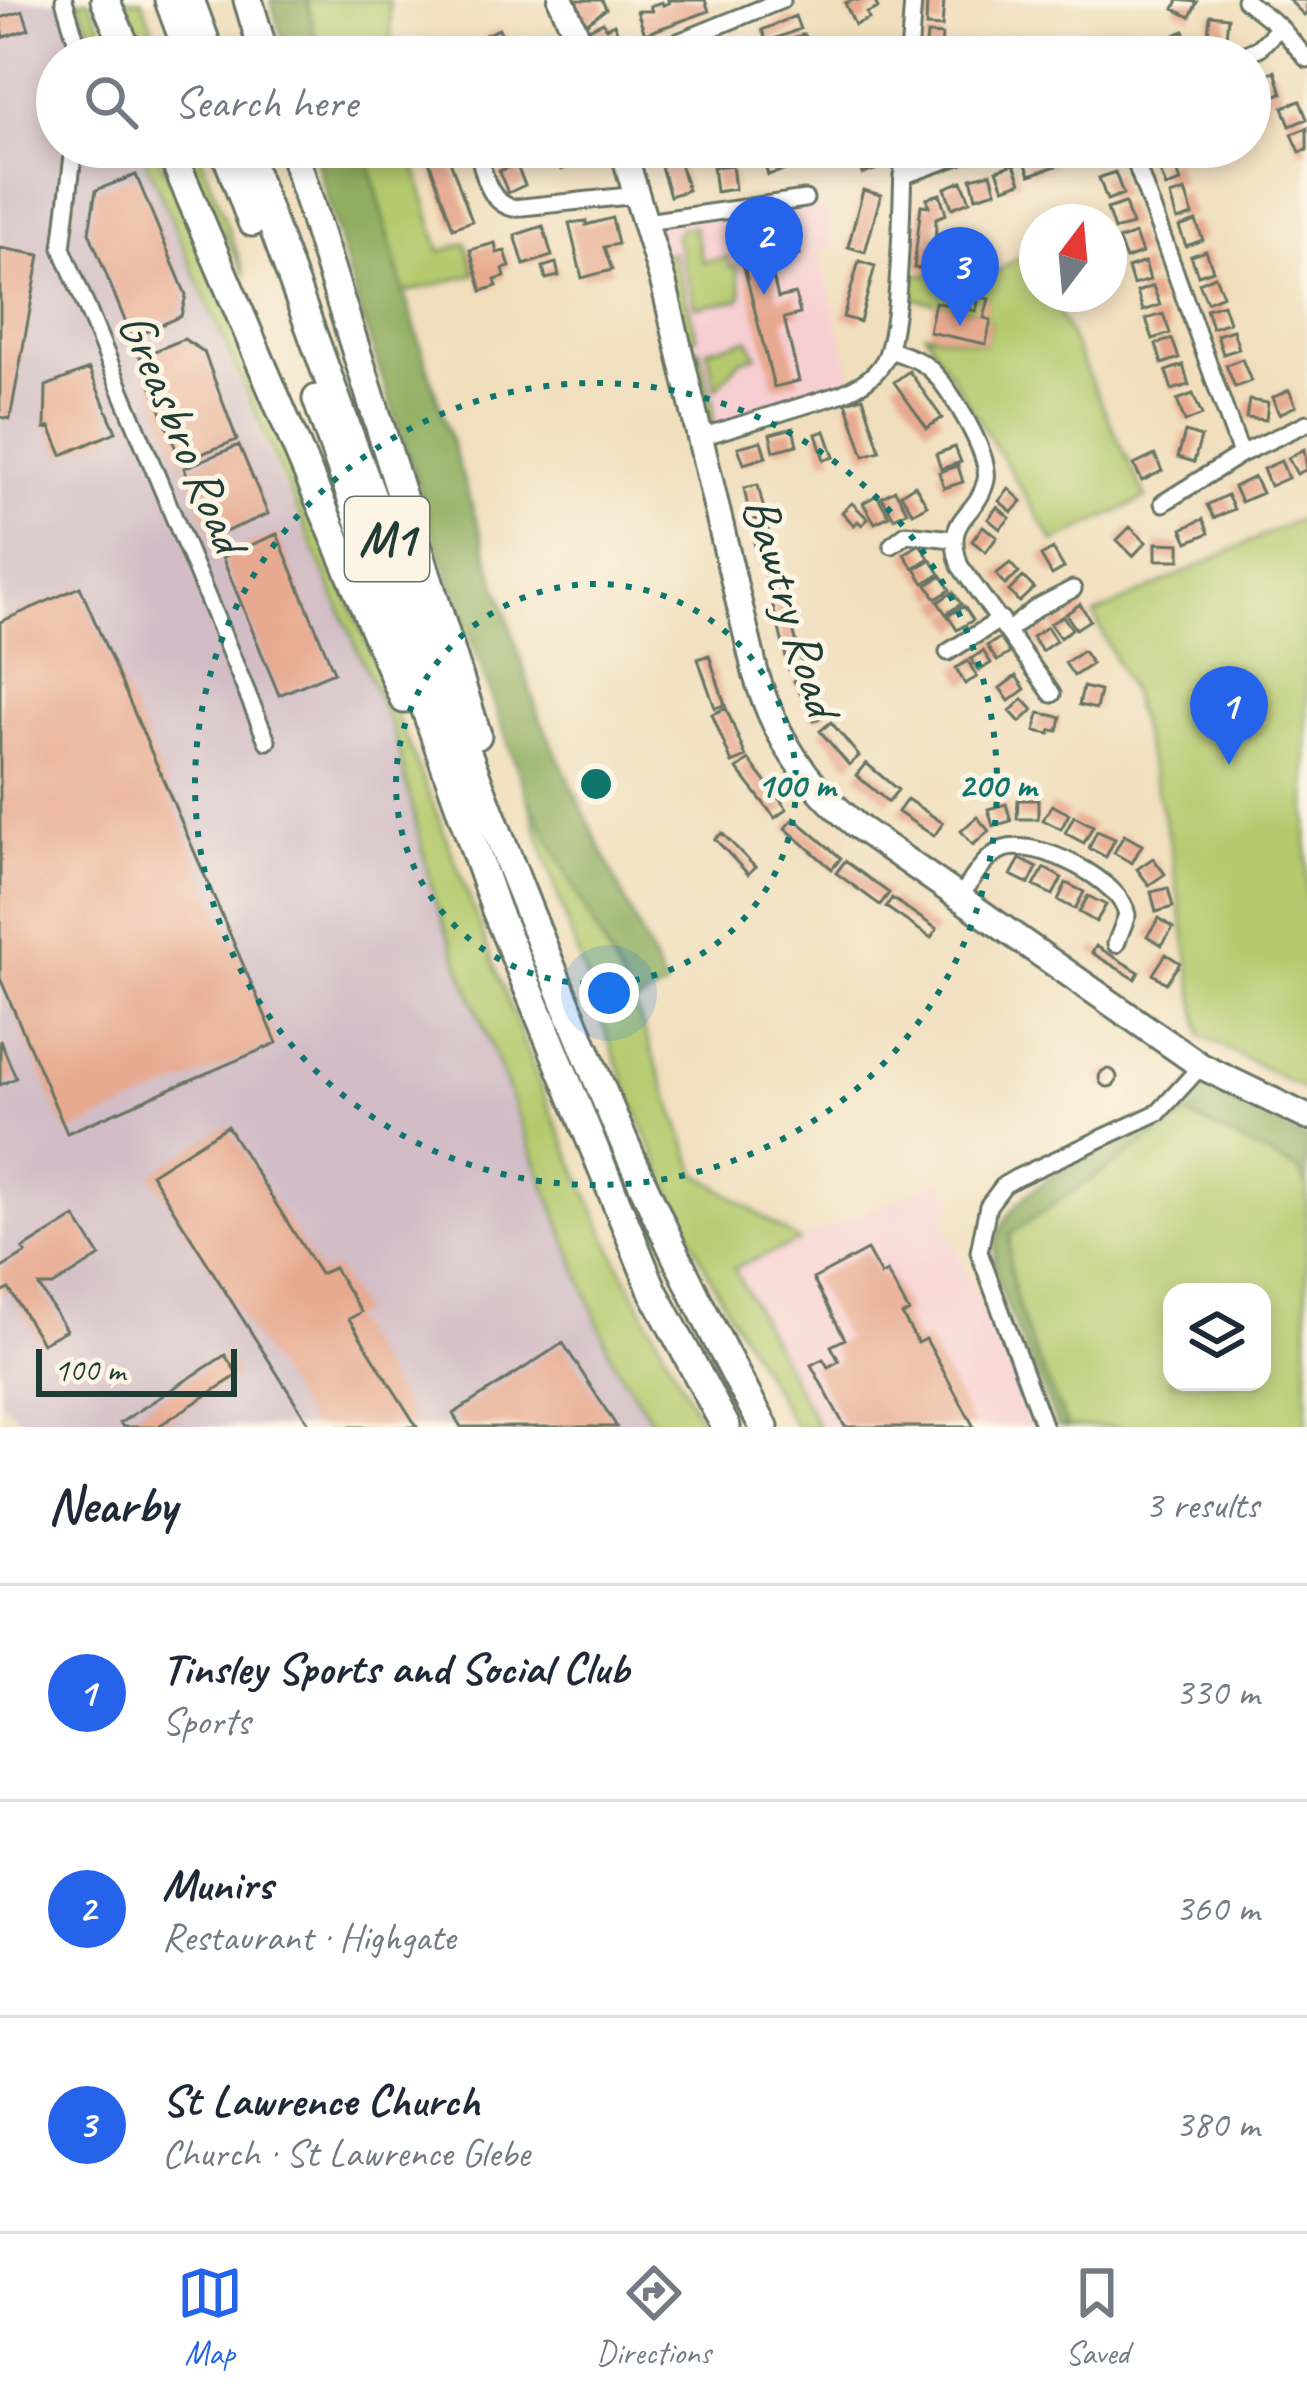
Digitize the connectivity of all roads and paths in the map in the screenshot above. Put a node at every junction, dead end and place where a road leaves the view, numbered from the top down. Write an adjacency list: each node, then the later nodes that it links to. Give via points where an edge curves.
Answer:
1 (64, 0): 11 (street)
2 (105, 0): 12 (highway)
3 (169, 0): 13 (highway)
4 (190, 0): 14 (highway)
5 (248, 0): 15 (highway)
6 (561, 0): 16 (main road)
7 (782, 0): 17 (street)
8 (913, 0): 18 (street)
9 (1245, 0): 10 (street)
10 (1280, 27): 19 (street); 20 (street)
11 (75, 36)
12 (121, 36)
13 (182, 36)
14 (203, 36)
15 (259, 36)
16 (577, 36)
17 (693, 36)
18 (910, 36)
19 (1271, 36)
20 (1307, 59)
21 (72, 168): 46 (street, Greasbro Road, via 62,248)
22 (178, 168): 47 (highway)
23 (231, 168): 47 (highway, M1)
24 (252, 168): 49 (highway, M1)
25 (298, 168): 49 (highway, M1)
26 (483, 168): 32 (street, via 490,191 513,208)
27 (629, 168): 32 (main road, Bawtry Road)
28 (903, 168): 31 (street)
29 (925, 168): 31 (street)
30 (1138, 168): 38 (street)
31 (902, 176): 35 (street)
32 (638, 195): 34 (main road, Bawtry Road)
33 (805, 199): 34 (street)
34 (646, 222): 37 (main road, Bawtry Road)
35 (890, 350): 37 (street, via 872,377 841,394); 40 (street, via 931,369 983,450 982,490)
36 (1307, 423): 38 (street)
37 (698, 438): 48 (main road, Bawtry Road, via 778,736 834,807)
38 (1241, 454): 39 (street)
39 (1163, 503)
40 (953, 538): 41 (street, via 906,534); 43 (street, via 960,566)
41 (892, 545)
42 (1073, 589): 43 (street)
43 (1005, 624): 44 (street); 45 (street)
44 (948, 652)
45 (1052, 694)
46 (267, 741)
47 (487, 884): 53 (highway, M1, via 653,1291)
48 (960, 897): 50 (street, via 995,853 1035,847 1119,894 1127,915); 51 (main road, Bawtry Road)
49 (536, 928): 54 (highway, M1, via 649,1201)
50 (1116, 944)
51 (1202, 1066): 52 (main road, Bawtry Road); 55 (street, via 1159,1112 1016,1178 988,1206 979,1252)
52 (1307, 1117)
53 (726, 1427)
54 (764, 1427)
55 (1043, 1427)

